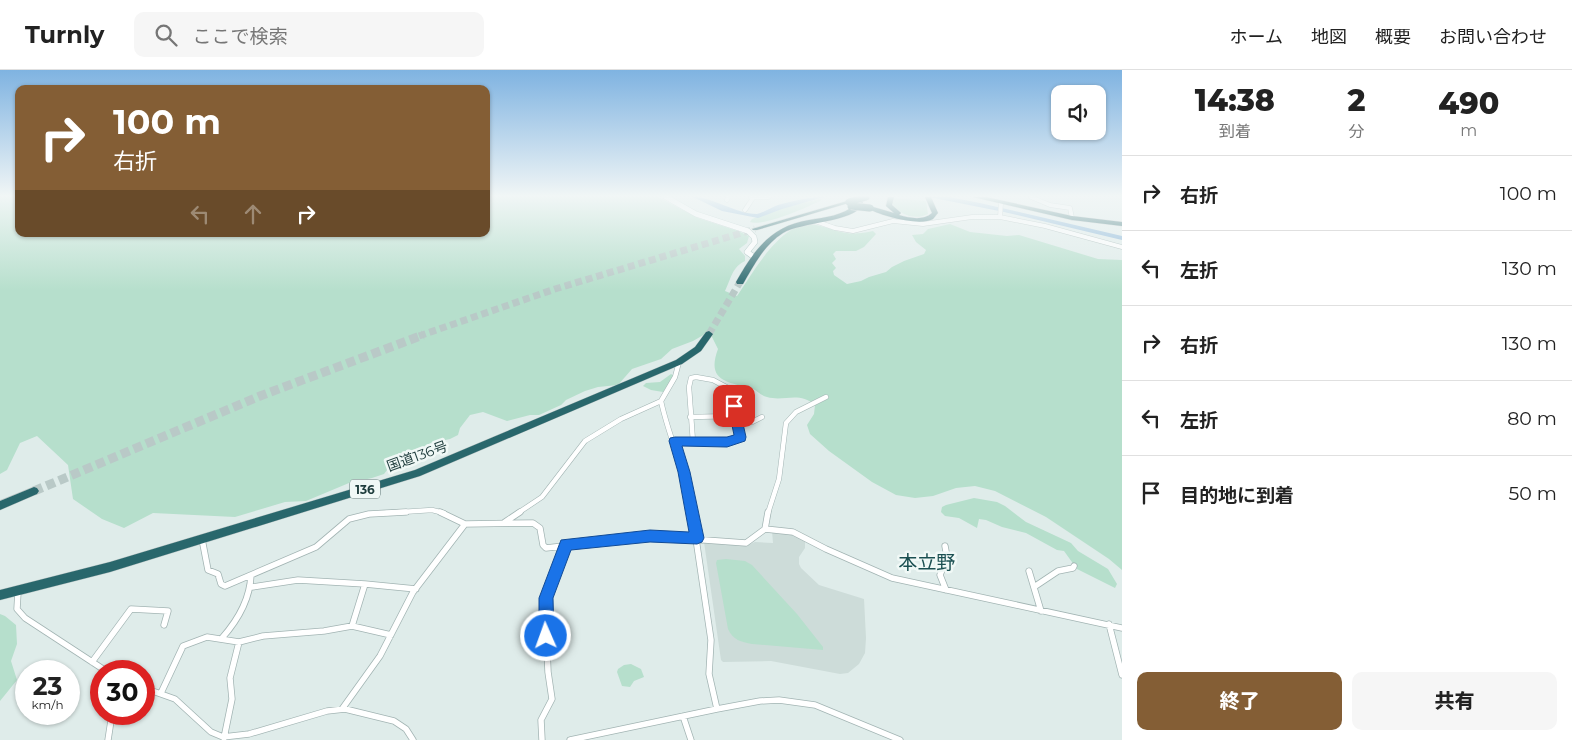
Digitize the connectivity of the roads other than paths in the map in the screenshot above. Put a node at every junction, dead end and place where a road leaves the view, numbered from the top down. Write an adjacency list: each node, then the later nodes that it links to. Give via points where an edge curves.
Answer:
1 (740, 228): 9 (street, via 753,236 754,247 747,252)
2 (760, 228): 7 (highway)
3 (786, 228): 9 (highway)
4 (837, 228): 5 (street, via 853,231)
5 (864, 228)
6 (1053, 228): 8 (street)
7 (754, 230)
8 (1122, 247)
9 (754, 257): 10 (highway)
10 (740, 282)
11 (709, 334): 12 (highway, 国道136号 / 136, via 698,349)
12 (679, 362): 14 (street); 26 (highway, 国道136号 / 136, via 417,472)
13 (826, 397): 24 (street, via 796,412 786,423 779,479)
14 (661, 400): 18 (street, via 665,420); 22 (street, via 585,441 542,497)
15 (690, 417): 17 (street); 17 (street, via 690,378 696,377 711,378 728,388); 19 (street)
16 (762, 417): 17 (street, via 752,422)
17 (737, 419): 19 (street, via 740,437 727,442)
18 (675, 441): 19 (street); 25 (street)
19 (693, 442)
20 (34, 491): 21 (highway)
21 (0, 506)
22 (505, 522): 23 (street); 27 (street, via 538,525 544,547)
23 (465, 524): 31 (street, via 436,510 355,517 341,524 316,547); 35 (street)
24 (765, 529): 25 (street, via 746,543); 36 (street, via 793,532 892,578)
25 (697, 538): 27 (street, via 650,536); 53 (street, via 711,640 709,674)
26 (202, 539): 31 (street, via 208,570 218,574 222,585 230,585); 37 (highway, 国道136号 / 136)
27 (566, 545): 59 (street, via 545,603 552,699 542,720)
28 (945, 546): 36 (street, via 947,557 940,575)
29 (1074, 566): 34 (street, via 1058,571)
30 (1029, 571): 34 (street)
31 (251, 574): 33 (street)
32 (365, 584): 33 (street, via 298,580); 35 (street); 42 (street)
33 (252, 587): 45 (street, via 236,622)
34 (1034, 587): 39 (street)
35 (416, 589): 44 (street)
36 (946, 590): 39 (street)
37 (18, 592): 38 (highway, 国道136号 / 136); 48 (street, via 17,609 25,618)
38 (0, 595)
39 (1041, 611): 40 (street)
40 (1109, 624): 43 (street); 49 (street)
41 (164, 625): 47 (street, via 168,611 131,609)
42 (352, 626): 44 (street); 46 (street, via 263,636)
43 (1122, 628)
44 (391, 635): 52 (street)
45 (222, 638): 46 (street); 51 (street, via 207,637 184,646)
46 (239, 642): 56 (street, via 230,678 232,699)
47 (93, 660)
48 (90, 661)
49 (1122, 675)
50 (155, 691): 51 (street)
51 (161, 693): 56 (street, via 180,702 212,732)
52 (342, 709): 56 (street, via 237,738); 58 (street, via 396,721 405,727)
53 (717, 709): 54 (street); 62 (street, via 760,701 815,704)
54 (684, 716): 60 (street); 61 (street)
55 (108, 725): 57 (street)
56 (224, 738)
57 (108, 740)
58 (413, 740)
59 (542, 740)
60 (570, 740)
61 (690, 740)
62 (900, 740)

